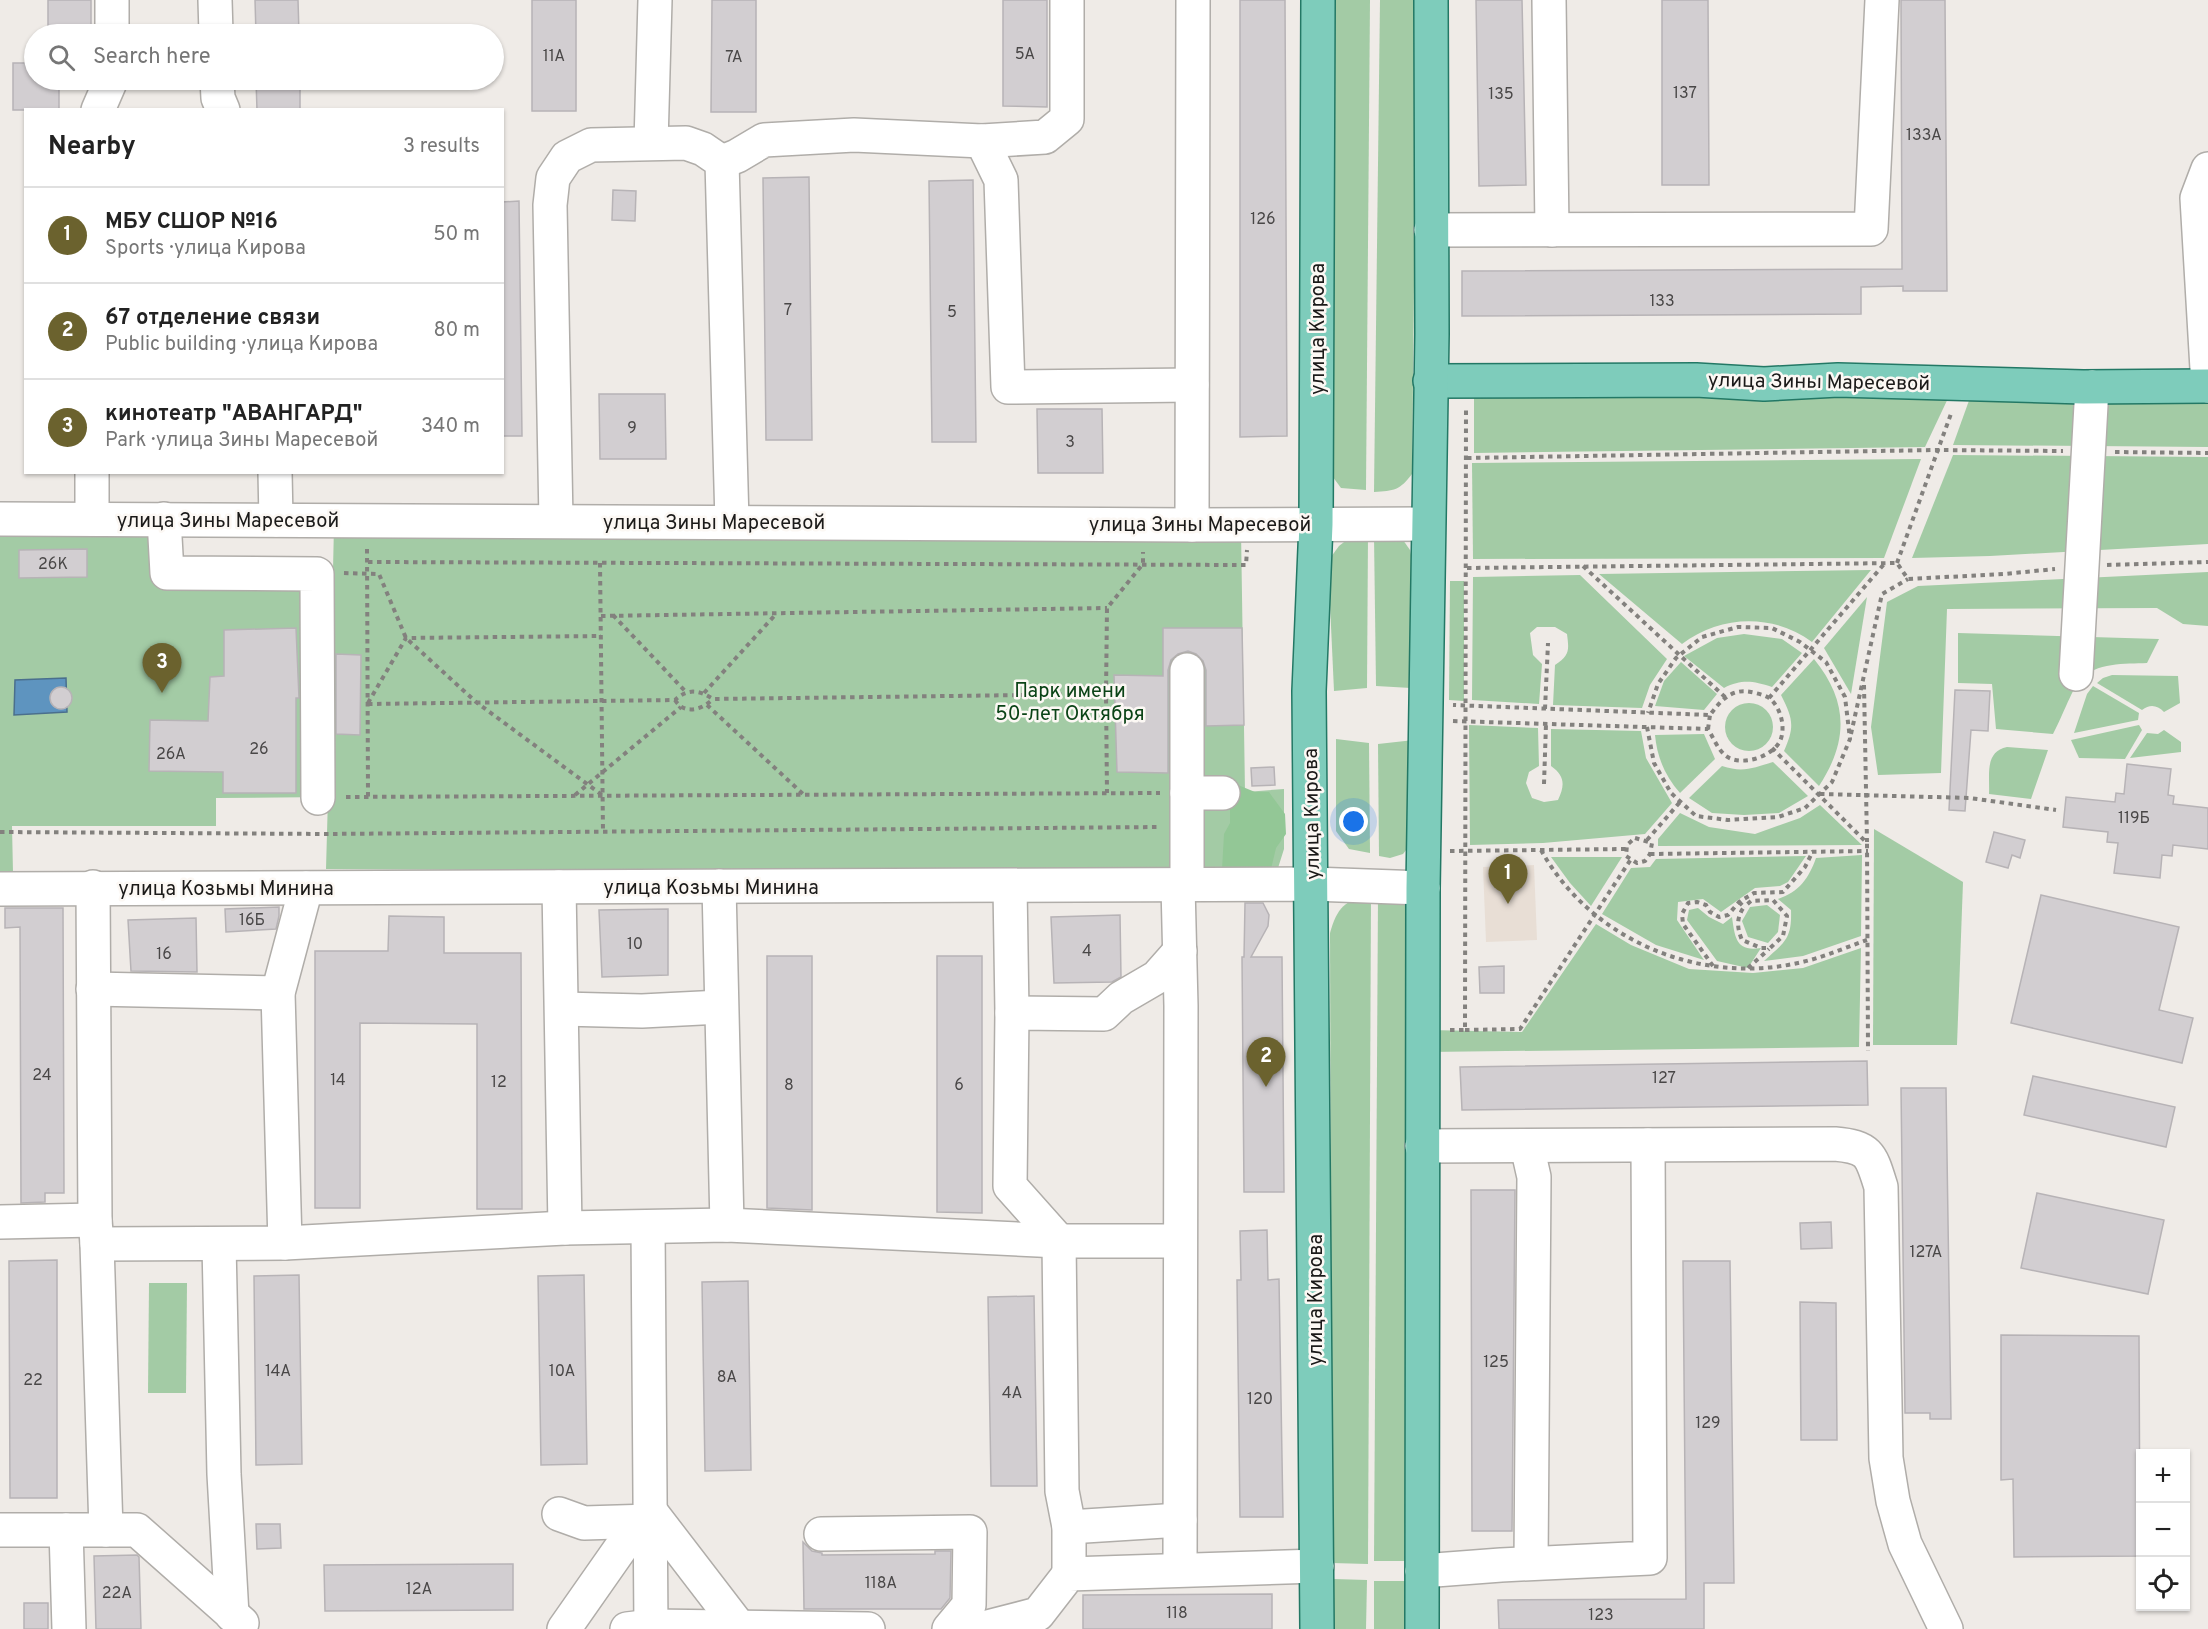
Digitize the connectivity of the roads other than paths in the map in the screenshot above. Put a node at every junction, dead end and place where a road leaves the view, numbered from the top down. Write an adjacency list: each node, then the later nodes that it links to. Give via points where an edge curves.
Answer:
1 (112, 0): 10 (street)
2 (215, 0): 11 (street)
3 (655, 0): 15 (street)
4 (1067, 0): 14 (street, via 1067,119 1045,137)
5 (1193, 0): 21 (street)
6 (1318, 0): 32 (main road, улица Кирова)
7 (1431, 0): 18 (main road)
8 (1549, 0): 19 (street)
9 (1882, 0): 19 (street, via 1870,229)
10 (112, 24)
11 (216, 24)
12 (107, 90): 13 (street)
13 (99, 108)
14 (982, 141): 16 (street, via 854,135 764,140); 21 (street, via 1001,180 1008,387)
15 (651, 143): 16 (street, via 686,143); 30 (street, via 591,145 567,157 553,178 550,205)
16 (722, 162): 31 (street)
17 (2208, 169): 22 (street, via 2197,198)
18 (1431, 230): 19 (street); 20 (main road)
19 (1552, 230)
20 (1430, 381): 23 (main road, улица Зины Маресевой, via 1696,380 1764,384 1838,380); 33 (main road)
21 (1192, 385): 34 (street)
22 (2208, 386): 23 (main road, улица Зины Маресевой)
23 (2092, 387): 36 (street)
24 (92, 474): 27 (street)
25 (275, 474): 29 (street)
26 (0, 519): 27 (street, улица Зины Маресевой)
27 (92, 519): 28 (street, улица Зины Маресевой)
28 (164, 519): 29 (street, улица Зины Маресевой); 39 (street, via 167,573 317,573)
29 (276, 520): 30 (street, улица Зины Маресевой)
30 (556, 521): 31 (street, улица Зины Маресевой)
31 (732, 522): 34 (street, улица Зины Маресевой)
32 (1316, 524): 33 (street, улица Зины Маресевой); 34 (street, улица Зины Маресевой); 40 (main road, улица Кирова, via 1309,691)
33 (1428, 524): 47 (main road)
34 (1192, 525)
35 (1187, 670): 37 (street)
36 (2076, 674)
37 (1187, 793): 38 (street); 43 (street)
38 (1223, 793)
39 (318, 798)
40 (1312, 884): 43 (street, улица Козьмы Минина); 47 (street, улица Козьмы Минина); 76 (main road, улица Кирова)
41 (719, 886): 42 (street, улица Козьмы Минина); 45 (street, улица Козьмы Минина); 52 (street)
42 (1010, 886): 43 (street, улица Козьмы Минина); 54 (street)
43 (1183, 886): 49 (street)
44 (93, 887): 46 (street, улица Козьмы Минина); 48 (street, улица Козьмы Минина); 50 (street)
45 (559, 887): 46 (street, улица Козьмы Минина); 53 (street)
46 (306, 888): 51 (street)
47 (1423, 888): 56 (main road)
48 (0, 889)
49 (1179, 951): 54 (street, via 1157,977 1121,998 1104,1014); 64 (street)
50 (93, 988): 51 (street); 62 (street)
51 (279, 993): 65 (street)
52 (721, 1007): 53 (street, via 642,1011); 59 (street)
53 (562, 1009): 61 (street)
54 (1011, 1013): 63 (street, via 1010,1186)
55 (1648, 1145): 57 (street); 75 (street, via 1650,1558); 90 (street, via 1835,1144 1857,1146 1873,1160 1881,1187 1886,1458 1905,1544)
56 (1422, 1146): 57 (street); 78 (main road)
57 (1527, 1146): 75 (street, via 1534,1177)
58 (0, 1222): 62 (street)
59 (727, 1225): 60 (street); 63 (street)
60 (648, 1227): 61 (street); 68 (street)
61 (566, 1228): 65 (street)
62 (96, 1232): 66 (street); 73 (street)
63 (1059, 1241): 64 (street); 70 (street, via 1062,1491)
64 (1180, 1241): 69 (street)
65 (285, 1243): 66 (street)
66 (219, 1244): 80 (street, via 224,1474)
67 (559, 1514): 68 (street, via 584,1523)
68 (649, 1518): 81 (street); 82 (street); 84 (street, via 620,1549)
69 (1180, 1520): 70 (street); 77 (street)
70 (1069, 1527): 79 (street)
71 (0, 1530): 72 (street)
72 (66, 1530): 73 (street); 83 (street)
73 (106, 1530): 80 (street, via 137,1530)
74 (822, 1534): 86 (street, via 969,1532 969,1605)
75 (1531, 1563): 78 (street)
76 (1317, 1566): 77 (street); 88 (main road, улица Кирова)
77 (1180, 1569): 79 (street)
78 (1422, 1571): 89 (main road)
79 (1069, 1574): 87 (street, via 1038,1614)
80 (240, 1622)
81 (644, 1628): 82 (street)
82 (740, 1628): 85 (street)
83 (69, 1629)
84 (564, 1629)
85 (868, 1629)
86 (949, 1629)
87 (980, 1629)
88 (1317, 1629)
89 (1422, 1629)
90 (1946, 1629)

